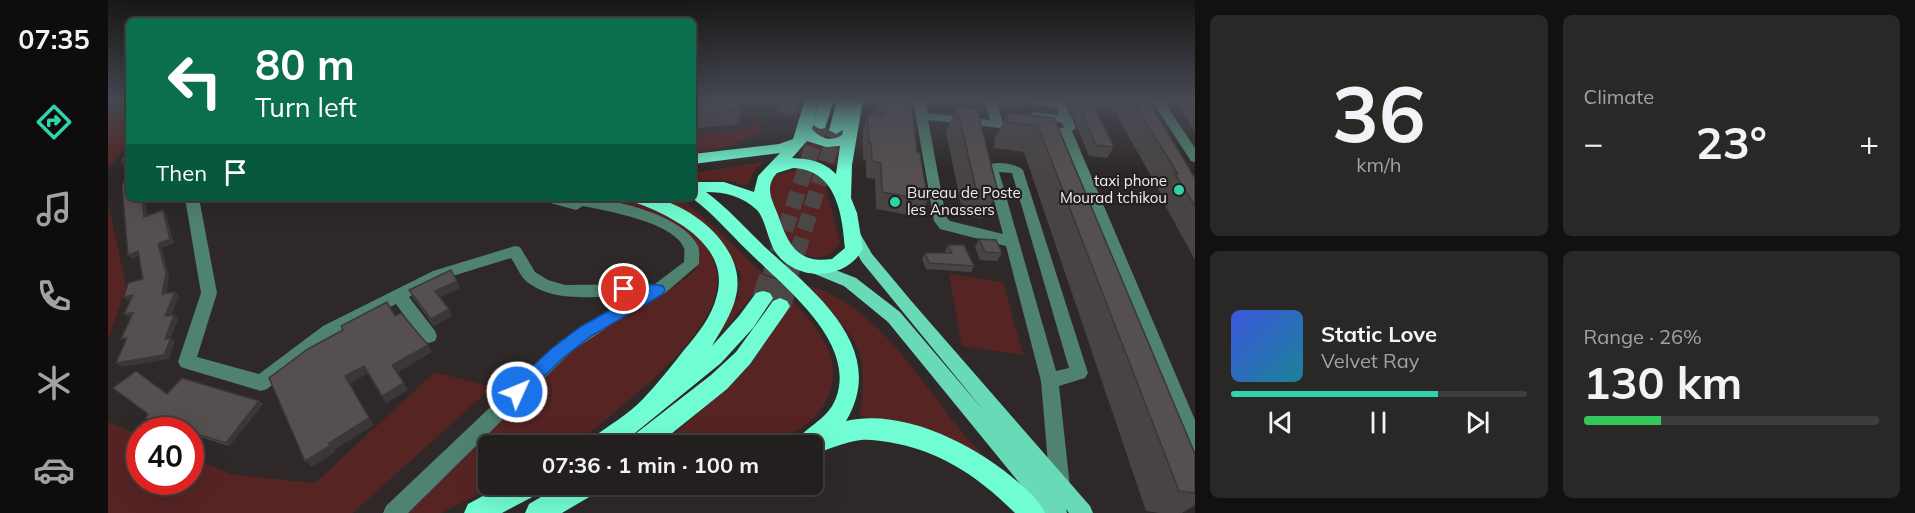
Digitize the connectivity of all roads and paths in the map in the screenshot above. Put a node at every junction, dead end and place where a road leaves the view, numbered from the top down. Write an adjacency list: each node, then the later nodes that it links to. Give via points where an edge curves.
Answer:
1 (805, 124): 10 (highway)
2 (843, 124): 9 (highway)
3 (847, 124): 9 (highway)
4 (924, 124): 25 (street, via 939,218 945,225)
5 (1019, 124): 8 (street)
6 (1059, 124): 8 (street)
7 (1173, 124): 12 (street)
8 (1067, 126): 36 (street)
9 (843, 133): 10 (highway, via 836,144); 17 (highway)
10 (801, 136): 11 (highway, via 781,148); 14 (highway)
11 (756, 152): 13 (highway); 14 (highway)
12 (1195, 158)
13 (696, 159)
14 (792, 161): 17 (highway, via 825,169); 22 (highway, via 772,169 762,183)
15 (696, 190): 22 (highway, via 721,186 736,189 749,194)
16 (696, 192): 34 (highway, via 815,304 842,343 850,382 844,407)
17 (844, 199): 24 (highway)
18 (193, 201): 28 (street, via 209,293 187,362 261,383 329,331)
19 (561, 201): 23 (street)
20 (581, 201): 23 (street, via 646,215)
21 (648, 201): 31 (highway, via 673,211 704,231 725,263 727,280 720,314 705,339)
22 (766, 209): 26 (highway, via 783,249)
23 (669, 227): 27 (street, via 686,239 693,258 688,269)
24 (853, 234): 26 (highway, via 854,249 838,264 817,267); 37 (main road, via 907,308)
25 (1012, 242): 30 (street); 30 (street, via 991,167 1017,170 1079,374)
26 (801, 262): 44 (main road, via 850,282 894,318)
27 (658, 290): 28 (street, via 565,291 530,276 515,251 438,275); 40 (street, via 566,346)
28 (399, 295): 29 (street)
29 (429, 336)
30 (1050, 381): 37 (street)
31 (652, 404): 32 (highway); 33 (highway, via 714,357 746,322 772,302 743,358)
32 (614, 435)
33 (652, 435)
34 (820, 435)
35 (823, 441): 43 (highway, via 863,429 896,432 946,447 987,471)
36 (1195, 443)
37 (1060, 487): 45 (main road)
38 (511, 495): 41 (highway)
39 (568, 495): 42 (highway)
40 (393, 513)
41 (477, 513)
42 (538, 513)
43 (1032, 513)
44 (1057, 513)
45 (1083, 513)

